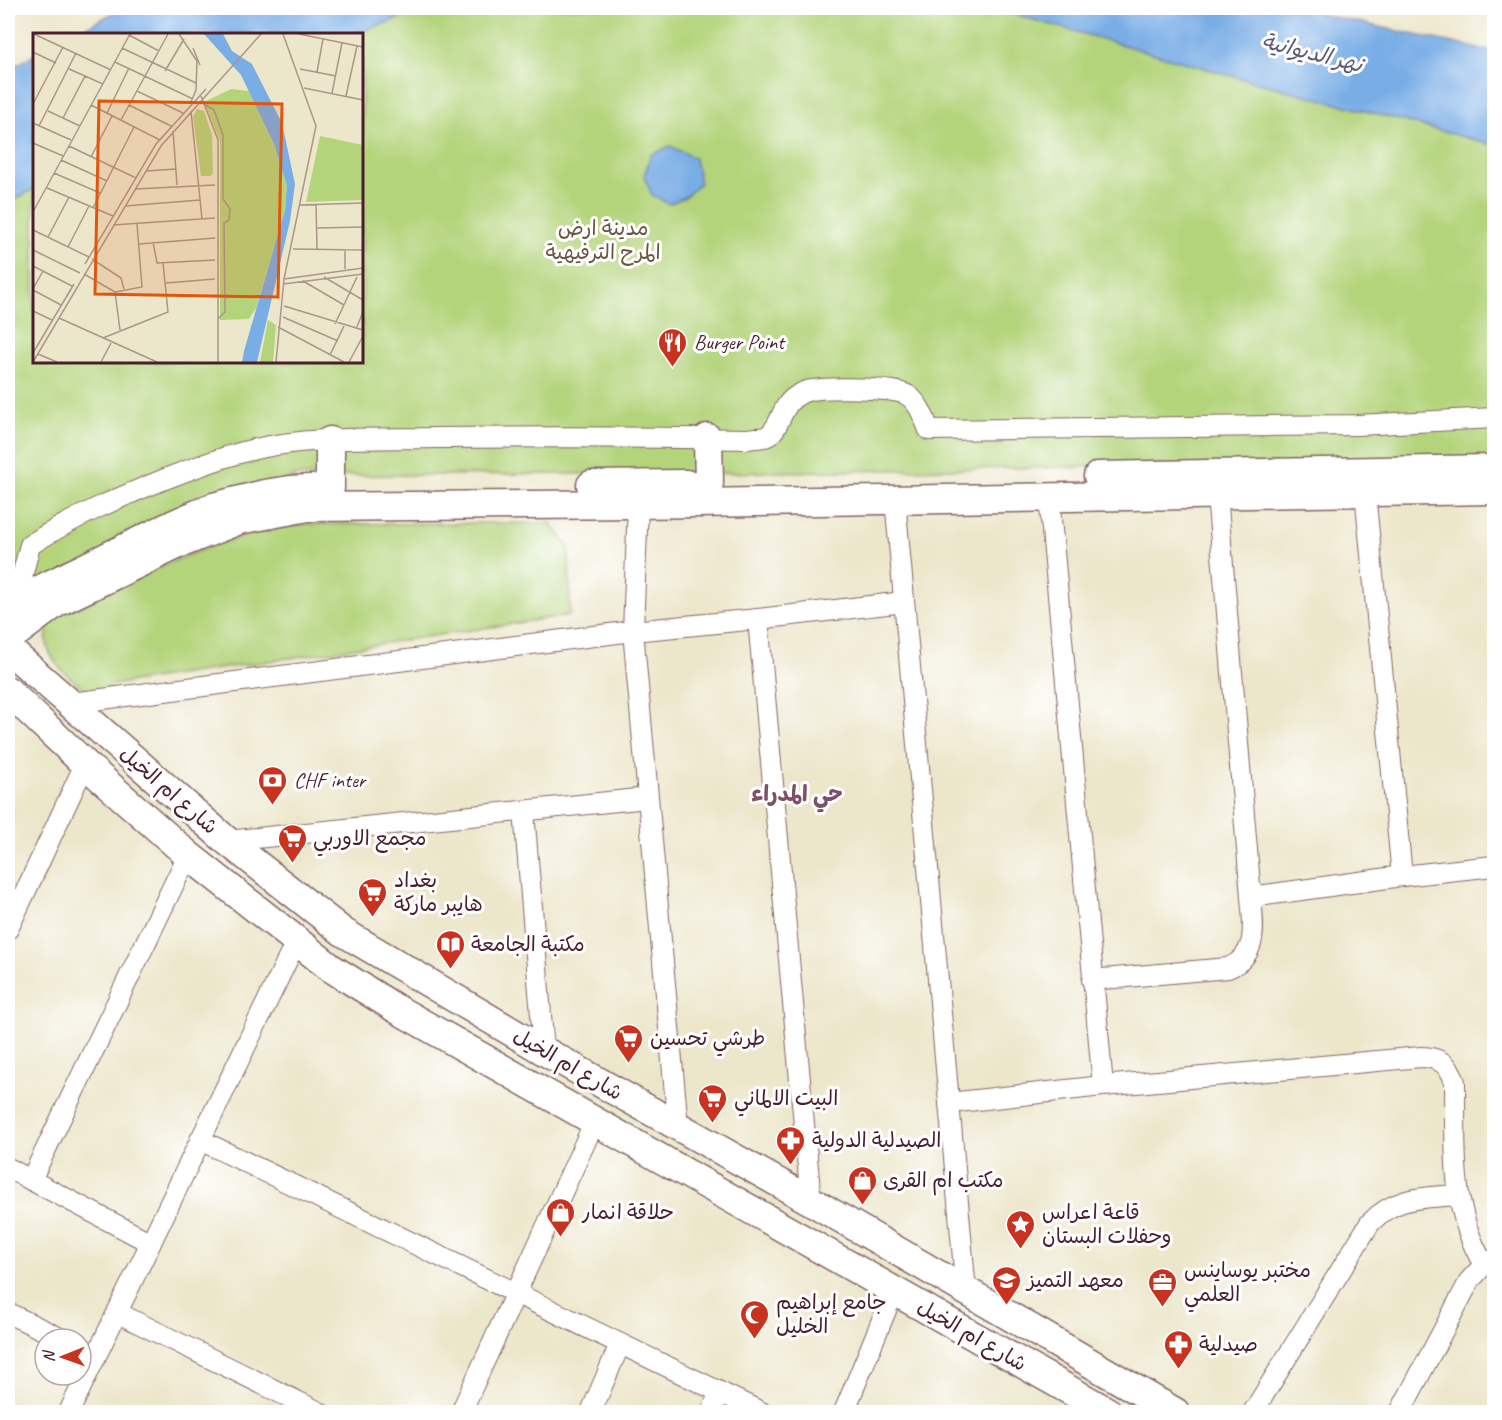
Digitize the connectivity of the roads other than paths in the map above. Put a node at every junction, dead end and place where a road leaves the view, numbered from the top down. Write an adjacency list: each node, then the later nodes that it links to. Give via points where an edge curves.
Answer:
1 (1494, 418): 2 (street, via 1357,425 928,430 920,409 908,395 892,389 823,389 806,391 793,399 767,436)
2 (708, 438): 3 (street); 5 (main road)
3 (330, 441): 6 (main road); 13 (street, via 252,449 87,512 30,544)
4 (1494, 469): 5 (main road)
5 (709, 483): 6 (main road)
6 (330, 488): 13 (main road, via 264,494 213,507)
7 (1494, 490): 8 (main road)
8 (1365, 492): 9 (main road); 31 (street)
9 (1217, 494): 10 (main road); 32 (street)
10 (1049, 497): 11 (main road); 35 (street)
11 (895, 499): 12 (main road); 14 (street)
12 (638, 504): 15 (main road, via 339,506 274,513 239,520 179,544); 17 (street)
13 (12, 602)
14 (904, 602): 16 (street); 38 (street)
15 (45, 609): 18 (main road); 20 (main road, via 33,630 33,645 36,663)
16 (758, 619): 17 (street); 45 (street)
17 (633, 631): 22 (street); 26 (street)
18 (8, 639)
19 (8, 649): 20 (main road, شارع ام الخيل)
20 (46, 682): 22 (main road, شارع ام الخيل)
21 (8, 691): 24 (main road, شارع ام الخيل)
22 (71, 703): 28 (main road, شارع ام الخيل)
23 (8, 707): 24 (main road)
24 (62, 741): 25 (main road, شارع ام الخيل)
25 (85, 764): 29 (main road, شارع ام الخيل); 33 (street)
26 (647, 798): 27 (street); 40 (street)
27 (524, 812): 28 (street); 36 (street)
28 (227, 841): 36 (main road, شارع ام الخيل, via 343,932)
29 (188, 855): 34 (main road, شارع ام الخيل); 43 (street)
30 (1494, 866): 31 (street)
31 (1402, 876): 32 (street)
32 (1251, 897): 35 (street, via 1253,938 1248,954 1236,964 1221,969)
33 (8, 929)
34 (296, 942): 39 (main road, شارع ام الخيل, via 386,1002); 41 (street)
35 (1092, 980): 37 (street)
36 (544, 1051): 40 (main road, شارع ام الخيل)
37 (1103, 1086): 38 (street); 44 (street, via 1421,1057 1437,1059 1449,1068 1455,1082)
38 (949, 1103): 49 (street)
39 (595, 1121): 48 (main road, شارع ام الخيل); 50 (street)
40 (678, 1127): 45 (main road, شارع ام الخيل)
41 (201, 1140): 46 (street); 50 (street)
42 (8, 1168): 43 (street)
43 (31, 1180): 46 (street)
44 (1458, 1195): 47 (street, via 1468,1234); 67 (street, via 1397,1203 1370,1223)
45 (811, 1202): 49 (main road, شارع ام الخيل)
46 (151, 1242): 52 (street)
47 (1489, 1262): 68 (street, via 1470,1280)
48 (894, 1291): 64 (street); 65 (main road, شارع ام الخيل)
49 (966, 1292): 66 (main road, شارع ام الخيل)
50 (516, 1293): 54 (street); 60 (street)
51 (8, 1313): 53 (street)
52 (117, 1313): 55 (street); 59 (street)
53 (37, 1327)
54 (620, 1344): 57 (street); 61 (street)
55 (93, 1346)
56 (78, 1387): 58 (street)
57 (720, 1393): 62 (street); 63 (street)
58 (69, 1413)
59 (319, 1413)
60 (462, 1413)
61 (591, 1413)
62 (711, 1413)
63 (761, 1413)
64 (844, 1413)
65 (1108, 1413)
66 (1175, 1413)
67 (1253, 1413)
68 (1400, 1413)

